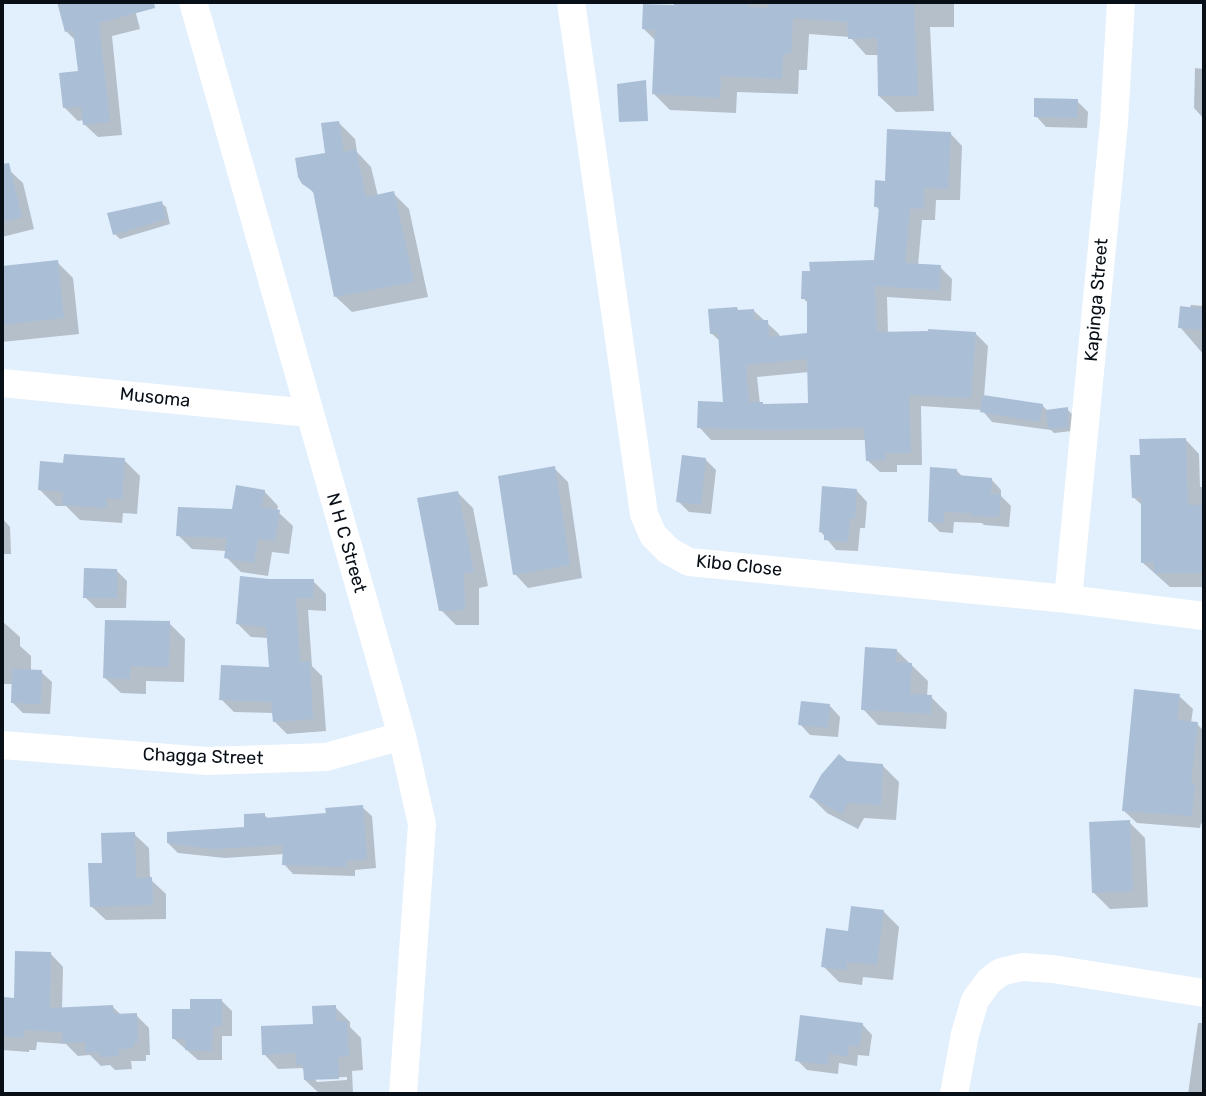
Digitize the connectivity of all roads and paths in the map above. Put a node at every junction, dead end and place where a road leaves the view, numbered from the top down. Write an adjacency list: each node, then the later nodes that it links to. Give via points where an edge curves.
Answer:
1 (193, 2): 5 (street, N H C Street)
2 (571, 2): 6 (street, Kibo Close, via 644,514 653,535 668,551 689,562)
3 (1121, 2): 6 (street, Kapinga Street, via 1114,123)
4 (2, 383): 5 (street, Musoma)
5 (309, 413): 8 (street, N H C Street)
6 (1068, 599): 7 (street, Kibo Close)
7 (1204, 616)
8 (402, 736): 9 (street, Chagga Street, via 326,757 207,761); 11 (street, N H C Street, via 422,824)
9 (2, 745)
10 (1204, 993): 12 (street, via 1053,969 1022,967 1001,972 975,1000)
11 (403, 1094)
12 (954, 1094)

